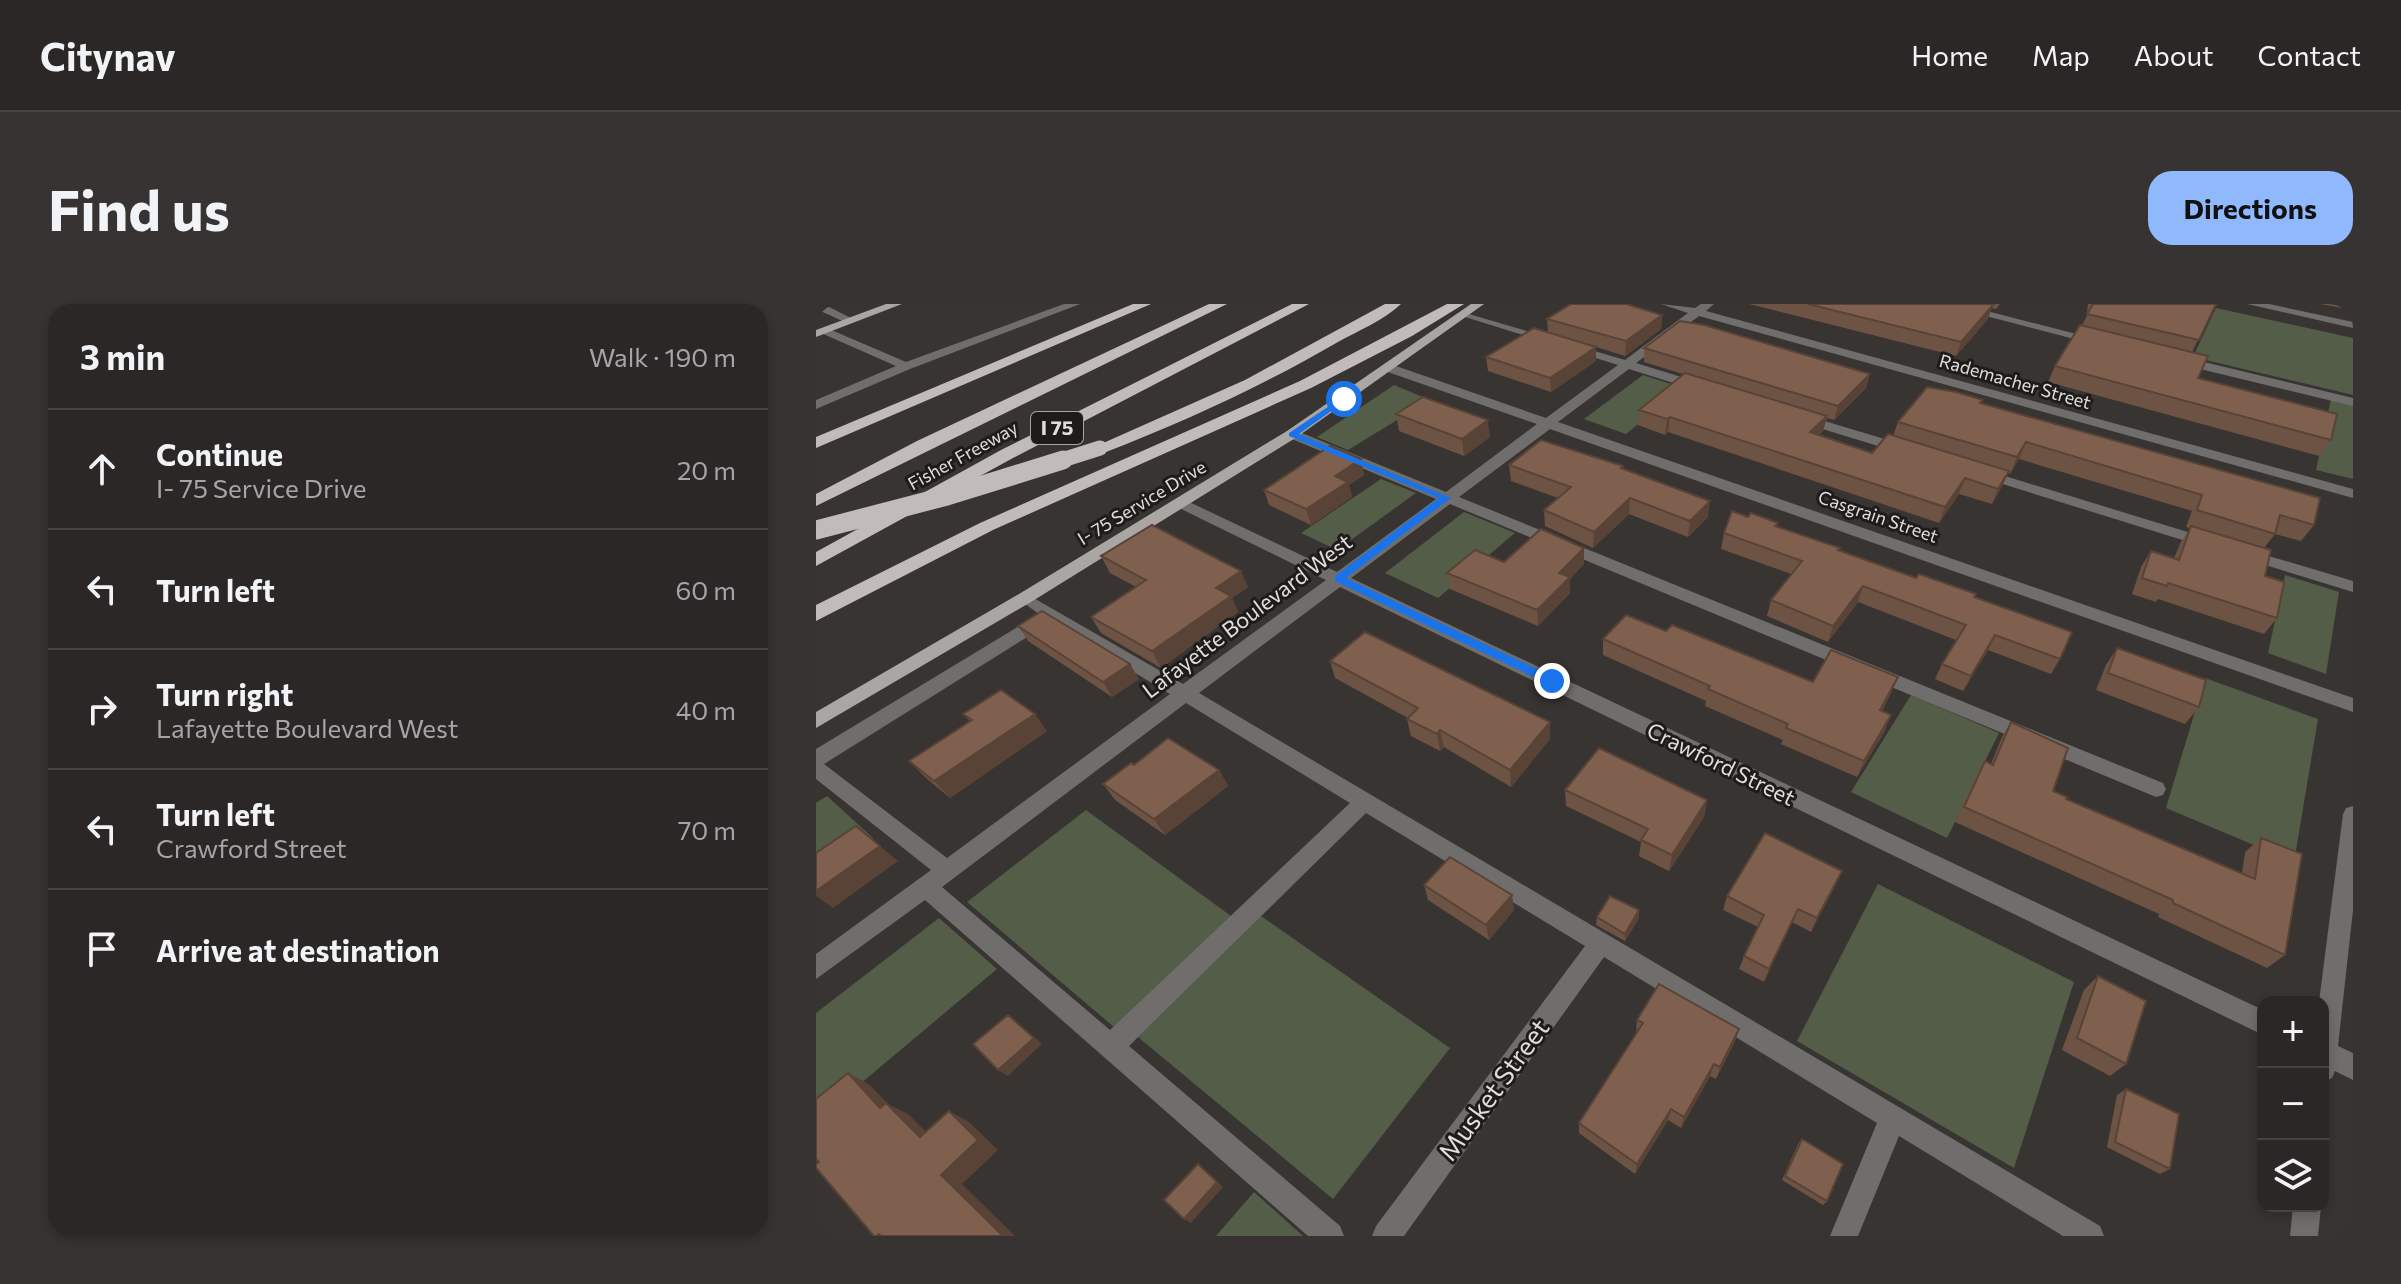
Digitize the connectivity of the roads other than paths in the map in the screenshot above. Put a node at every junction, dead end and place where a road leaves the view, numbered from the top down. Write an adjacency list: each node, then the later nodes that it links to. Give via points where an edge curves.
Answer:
1 (896, 304): 13 (main road)
2 (1074, 304): 19 (street)
3 (1144, 304): 27 (highway)
4 (1220, 304): 32 (highway, Fisher Freeway / I 75)
5 (1302, 304): 35 (highway, Fisher Freeway / I 75, via 1007,454)
6 (1394, 304): 34 (highway, bridge, via 1284,368 1179,418 958,492)
7 (1667, 304): 12 (street, Rademacher Street)
8 (1946, 304): 16 (street)
9 (2253, 304): 14 (street)
10 (816, 305): 13 (street)
11 (1467, 307): 18 (street); 20 (main road, I- 75 Service Drive); 39 (highway, via 1009,516)
12 (1702, 308): 18 (street, Lafayette Boulevard West); 30 (street, Rademacher Street)
13 (851, 321): 15 (main road)
14 (2353, 325)
15 (821, 332): 19 (street)
16 (2112, 344)
17 (2172, 359): 22 (street)
18 (1625, 364): 21 (street); 25 (street, Lafayette Boulevard West)
19 (906, 366): 23 (street)
20 (1389, 368): 25 (street, Casgrain Street); 26 (main road, I- 75 Service Drive)
21 (1716, 392)
22 (2353, 402)
23 (816, 405)
24 (1777, 410): 28 (street)
25 (1547, 422): 31 (street, Lafayette Boulevard West); 42 (street, Casgrain Street)
26 (1292, 434): 31 (street); 33 (main road, I- 75 Service Drive)
27 (816, 443)
28 (1928, 457)
29 (1974, 471): 37 (street)
30 (2353, 494)
31 (1446, 498): 36 (street, Lafayette Boulevard West); 46 (street)
32 (816, 501)
33 (1180, 503): 36 (street, Crawford Street); 38 (main road, I- 75 Service Drive)
34 (816, 530)
35 (816, 560)
36 (1339, 578): 41 (street, Lafayette Boulevard West); 55 (street, Crawford Street)
37 (2353, 587)
38 (1025, 598): 40 (street); 43 (main road, I- 75 Service Drive)
39 (816, 614)
40 (1052, 614): 41 (street); 44 (street)
41 (1186, 692): 47 (street); 50 (street, Lafayette Boulevard West)
42 (2353, 705)
43 (816, 721)
44 (816, 759)
45 (816, 768): 50 (street)
46 (2156, 789)
47 (1365, 801): 52 (street); 56 (street)
48 (2353, 814): 49 (street)
49 (2351, 846): 54 (street)
50 (947, 870): 51 (street, Lafayette Boulevard West)
51 (925, 886): 53 (street, Lafayette Boulevard West); 56 (street)
52 (1601, 943): 59 (street); 62 (street, Musket Street)
53 (816, 968)
54 (2329, 1019)
55 (2257, 1020)
56 (1111, 1047): 61 (street)
57 (2329, 1060): 58 (street)
58 (2353, 1067)
59 (1893, 1118): 63 (street); 64 (street)
60 (2306, 1212): 65 (street)
61 (1330, 1236)
62 (1386, 1236)
63 (1844, 1236)
64 (2090, 1236)
65 (2304, 1236)

